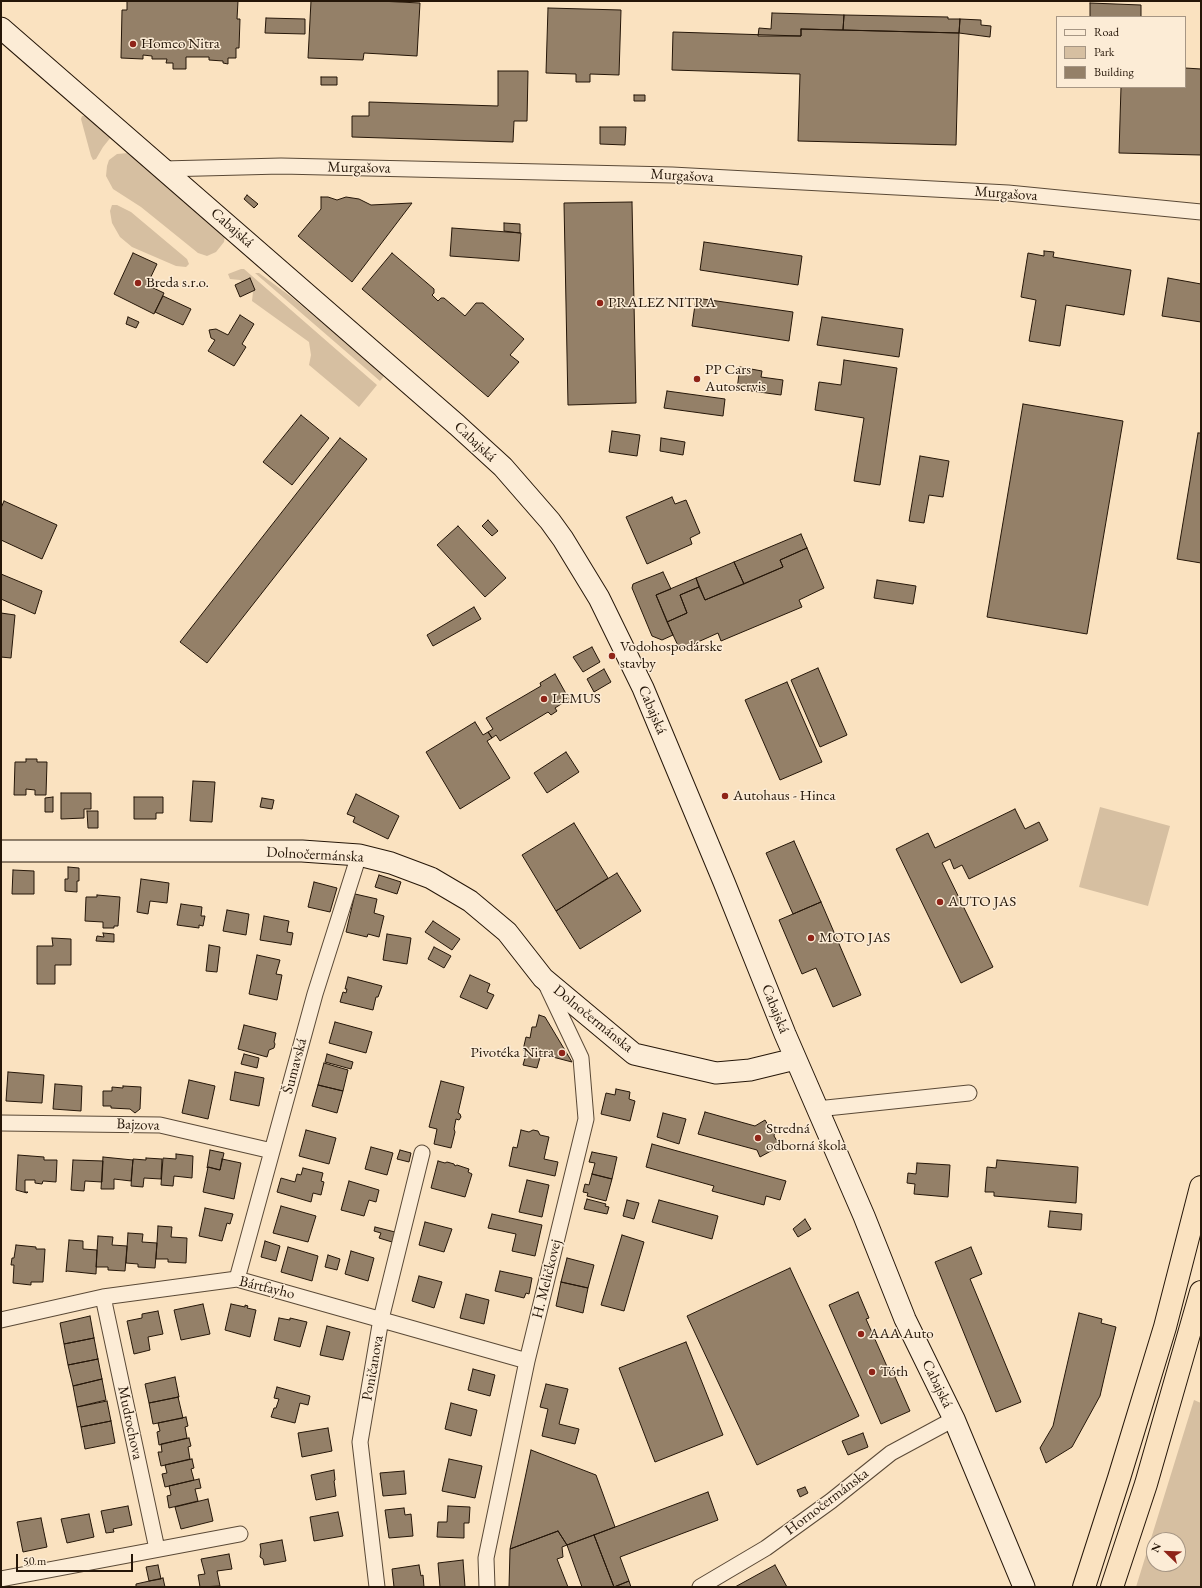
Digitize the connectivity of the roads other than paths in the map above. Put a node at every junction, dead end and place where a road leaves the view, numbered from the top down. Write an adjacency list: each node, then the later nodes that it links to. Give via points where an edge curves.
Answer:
1 (1, 28): 2 (main road, Cabajská)
2 (163, 169): 3 (street, Murgašova, via 281,166 672,175 1008,193); 7 (main road, Cabajská, via 503,467 563,538 599,598 643,688)
3 (1201, 212)
4 (1, 851): 5 (main road, Dolnočermánska, via 302,851)
5 (359, 855): 6 (main road, Dolnočermánska, via 432,878 470,901 506,932); 11 (street, Šumavská, via 314,994)
6 (543, 978): 7 (main road, Dolnočermánska, via 634,1054 716,1073 750,1070); 19 (street, H. Meličkovej, via 581,1058 586,1119)
7 (795, 1059): 9 (main road, Cabajská)
8 (969, 1093): 9 (street)
9 (817, 1109): 20 (main road, Cabajská, via 905,1319)
10 (1, 1123): 11 (street, Bajzova, via 160,1125)
11 (272, 1151): 14 (street, Šumavská)
12 (422, 1153): 17 (street, Poničanova)
13 (1201, 1187): 28 (highway, via 1165,1327)
14 (237, 1279): 16 (street, Bártfayho); 17 (street, Bártfayho)
15 (1201, 1292): 29 (highway, via 1146,1484)
16 (103, 1297): 18 (street, Bártfayho); 22 (street, Mudrochova)
17 (381, 1319): 19 (street, Bártfayho); 24 (street, Poničanova, via 360,1442)
18 (1, 1320)
19 (527, 1361): 25 (street, H. Meličkovej, via 486,1558)
20 (954, 1419): 26 (street, Hornočermánska, via 891,1453 766,1548); 27 (main road, Cabajská)
21 (240, 1534): 22 (street)
22 (157, 1549): 23 (street)
23 (1, 1579)
24 (377, 1587)
25 (487, 1587)
26 (700, 1587)
27 (1024, 1587)
28 (1084, 1587)
29 (1112, 1587)

